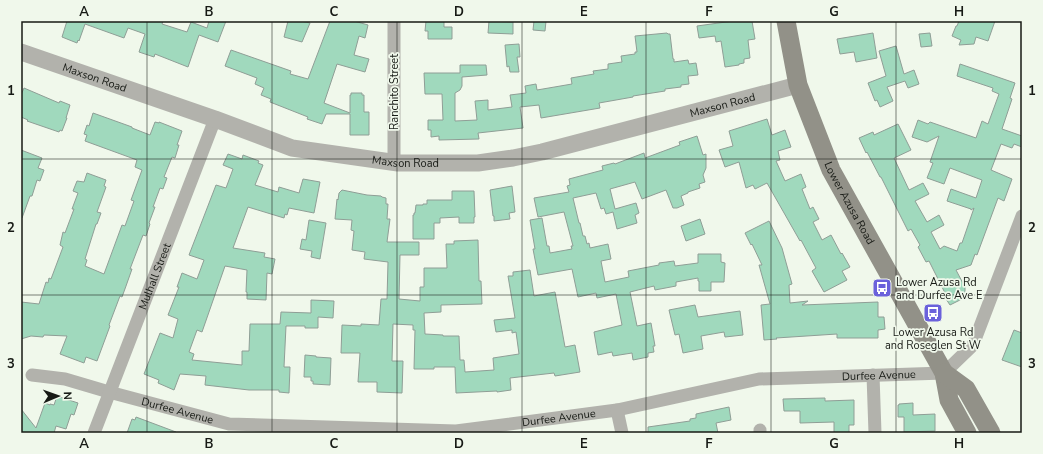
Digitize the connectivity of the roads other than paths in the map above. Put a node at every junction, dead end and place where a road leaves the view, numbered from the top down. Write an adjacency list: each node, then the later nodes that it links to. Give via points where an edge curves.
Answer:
1 (394, 21): 6 (street, Ranchito Street)
2 (786, 21): 4 (main road, Lower Azusa Road)
3 (21, 52): 5 (street, Maxson Road)
4 (798, 85): 6 (street, Maxson Road, via 513,158 478,163); 8 (main road, Lower Azusa Road, via 831,170)
5 (215, 119): 6 (street, Maxson Road, via 292,148); 11 (street, Mulhall Street)
6 (394, 162)
7 (1022, 216): 8 (street, via 973,346)
8 (944, 373): 10 (street, Durfee Avenue); 16 (main road, Lower Azusa Road, via 949,400); 17 (main road, Lower Azusa Road, via 966,389)
9 (32, 375): 11 (street, Durfee Avenue, via 65,379)
10 (873, 375): 12 (street, Durfee Avenue, via 759,379); 15 (street)
11 (110, 392): 12 (street, Durfee Avenue, via 229,424 456,431); 13 (street, Mulhall Street)
12 (617, 410): 14 (street)
13 (94, 433)
14 (622, 433)
15 (875, 433)
16 (967, 433)
17 (991, 433)

